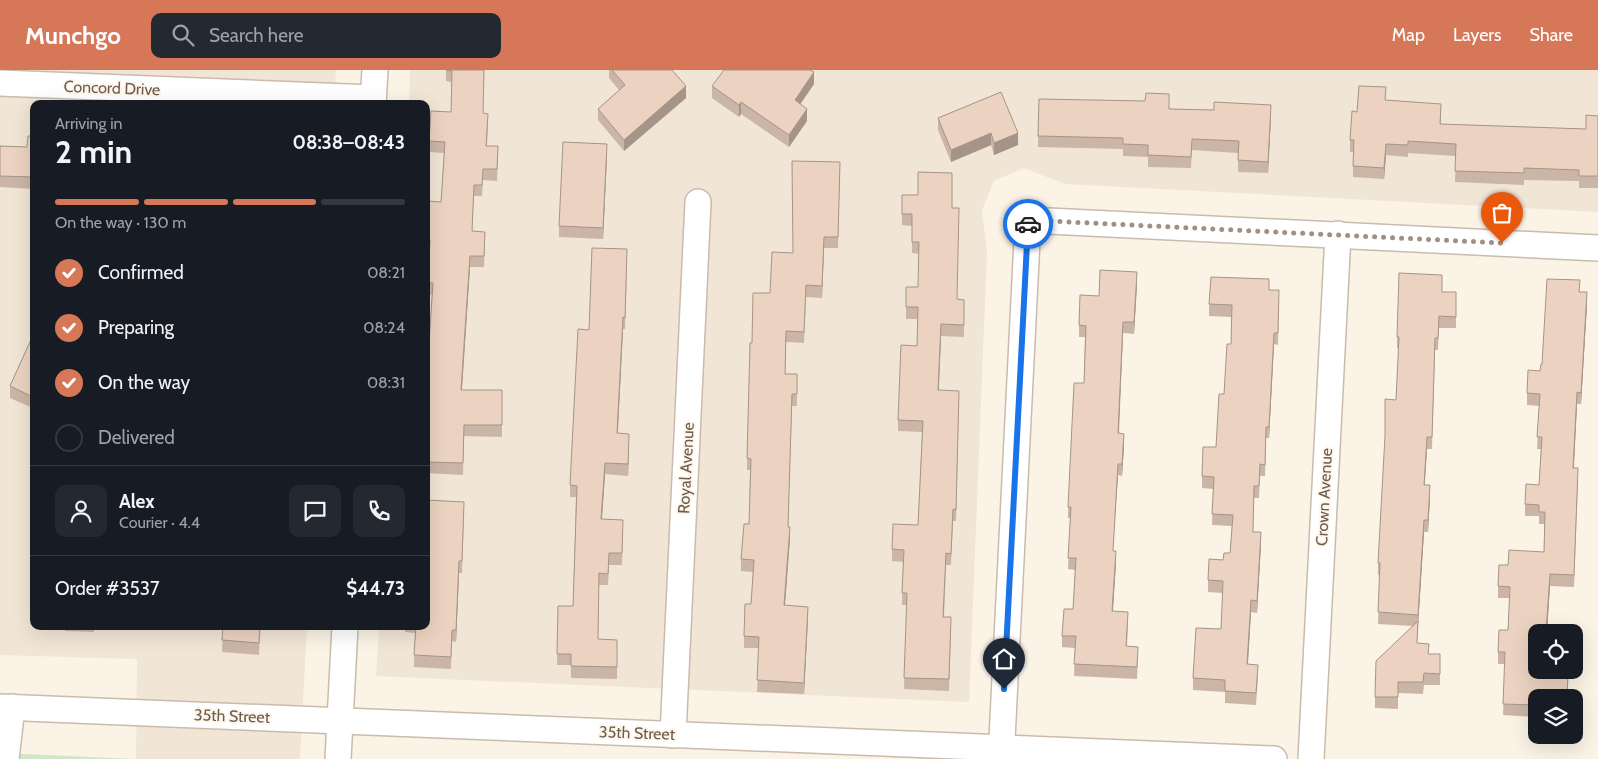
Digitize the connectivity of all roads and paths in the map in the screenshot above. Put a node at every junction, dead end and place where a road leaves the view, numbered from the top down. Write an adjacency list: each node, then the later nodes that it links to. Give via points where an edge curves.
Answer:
1 (375, 70): 4 (street)
2 (0, 83): 3 (street, Concord Drive)
3 (352, 100)
4 (373, 100)
5 (698, 202): 11 (street, Royal Avenue)
6 (1338, 234): 7 (street); 12 (street, via 1028,220); 16 (street, Crown Avenue)
7 (1598, 248)
8 (344, 630): 10 (street)
9 (6, 707): 10 (street, 35th Street); 13 (street)
10 (339, 721): 11 (street, 35th Street); 14 (street)
11 (673, 734): 12 (street, 35th Street)
12 (1001, 754): 15 (street, 35th Street)
13 (6, 759)
14 (338, 759)
15 (1274, 759)
16 (1311, 759)

